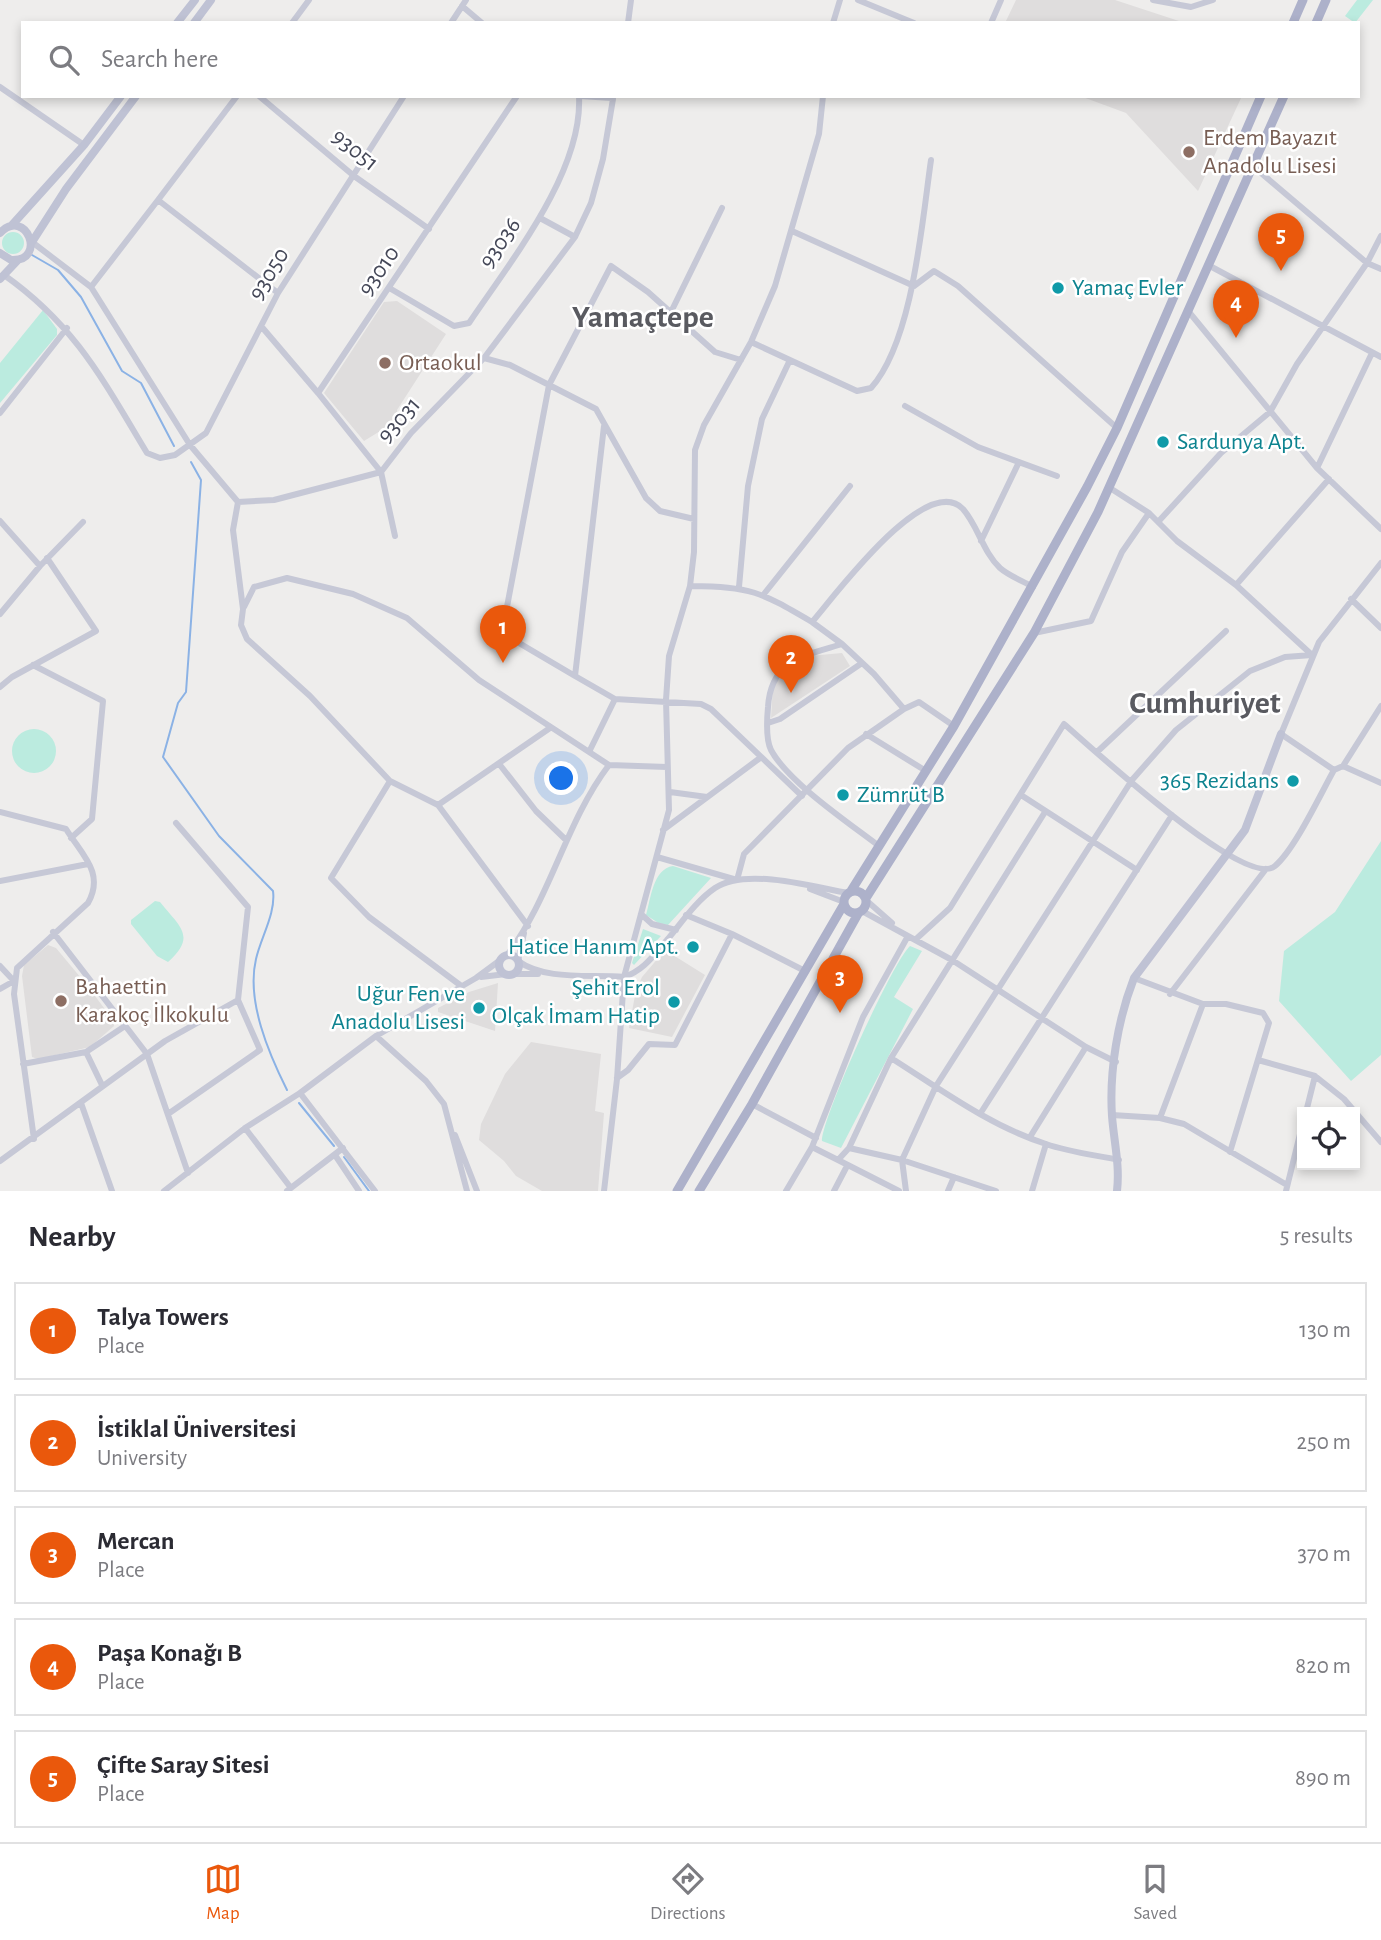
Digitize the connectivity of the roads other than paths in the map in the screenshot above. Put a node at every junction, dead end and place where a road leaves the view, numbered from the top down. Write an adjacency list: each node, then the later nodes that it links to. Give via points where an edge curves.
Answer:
1 (195, 0): 13 (street)
2 (211, 0): 15 (street)
3 (309, 0): 16 (street)
4 (631, 0): 19 (street)
5 (840, 0): 20 (street)
6 (858, 0): 21 (street)
7 (1001, 0): 22 (street)
8 (1153, 0): 9 (street, via 1191,8)
9 (1213, 0)
10 (1303, 0): 23 (main road)
11 (1326, 0): 24 (main road)
12 (464, 3): 17 (street); 18 (street)
13 (187, 5): 14 (street)
14 (178, 21)
15 (195, 21)
16 (293, 21)
17 (452, 21)
18 (480, 21)
19 (628, 21)
20 (834, 21)
21 (909, 21)
22 (992, 21)
23 (1294, 21)
24 (1317, 21)
25 (0, 87): 37 (street)
26 (119, 98): 37 (street)
27 (134, 98): 50 (street)
28 (235, 98): 41 (street)
29 (261, 98): 40 (street, 93051)
30 (403, 98): 40 (street, 93050)
31 (516, 98): 45 (street, 93010)
32 (579, 98): 43 (street, 93036, via 580,111 562,176)
33 (613, 98): 49 (street, 93031, via 592,203)
34 (823, 98): 46 (street, via 819,134)
35 (1260, 98): 78 (main road)
36 (1283, 98): 39 (main road)
37 (84, 145): 44 (street)
38 (931, 160): 57 (street)
39 (1254, 167): 53 (street); 54 (main road)
40 (354, 176): 45 (street, 93051); 60 (street, 93050)
41 (158, 200): 58 (street); 60 (street)
42 (722, 208): 62 (street)
43 (540, 218): 49 (street); 59 (street, 93036, via 469,323 454,326)
44 (12, 225): 47 (street); 50 (street, via 23,228)
45 (429, 229): 59 (street, 93010)
46 (792, 231): 57 (street); 66 (street)
47 (0, 233)
48 (1381, 236): 53 (street)
49 (575, 237): 69 (street, 93031)
50 (32, 242): 52 (street, via 26,256); 58 (street)
51 (0, 253): 52 (street)
52 (17, 261): 56 (street)
53 (1367, 263): 55 (street); 64 (street)
54 (1208, 265): 61 (main road); 64 (street)
55 (1381, 269)
56 (2, 277): 65 (street, via 39,299)
57 (914, 286): 71 (street, via 879,379 865,391); 78 (street, via 934,271 958,286)
58 (91, 288): 79 (street)
59 (391, 289): 73 (street, 93010)
60 (278, 293): 63 (street, 93050)
61 (1189, 312): 75 (street); 86 (main road)
62 (671, 313): 70 (street, via 716,352); 72 (street, via 611,266)
63 (261, 326): 73 (street); 79 (street, 93050, via 206,433)
64 (1322, 326): 67 (street); 75 (street)
65 (66, 328): 76 (street); 79 (street, 93050, via 100,374 147,453 160,458)
66 (751, 342): 70 (street); 71 (street)
67 (1373, 352): 68 (street); 81 (street)
68 (1381, 357)
69 (484, 358): 72 (street, via 510,365); 82 (street, 93031, via 411,433)
70 (741, 360): 89 (street, via 695,450)
71 (789, 362): 101 (street, via 762,419 748,486)
72 (549, 385): 77 (street, via 596,409); 115 (street, via 502,633)
73 (318, 393): 82 (street)
74 (905, 406): 80 (street, via 978,447)
75 (1270, 412): 81 (street); 92 (street, via 1222,453)
76 (0, 413)
77 (604, 426): 89 (street, via 646,498 660,510); 115 (street)
78 (1117, 428): 102 (main road)
79 (190, 445): 87 (street)
80 (1019, 462): 83 (street); 95 (street)
81 (1317, 468): 84 (street)
82 (381, 472): 87 (street, 93031, via 274,500); 94 (street)
83 (1057, 475)
84 (1329, 479): 93 (street); 99 (street)
85 (850, 486): 103 (street)
86 (1110, 488): 88 (street); 110 (main road)
87 (238, 502): 105 (street, via 233,530)
88 (1149, 513): 92 (street); 110 (street, via 1122,552 1091,621)
89 (694, 519): 100 (street)
90 (0, 521): 98 (street)
91 (83, 522): 96 (street)
92 (1158, 522): 99 (street)
93 (1381, 529)
94 (395, 536)
95 (981, 541): 102 (street, via 1001,568); 107 (street, via 962,509 948,501 930,503 887,536)
96 (47, 558): 98 (street); 114 (street, via 96,631)
97 (1381, 563): 104 (street)
98 (40, 566): 106 (street)
99 (1236, 584): 112 (street)
100 (690, 586): 101 (street); 118 (street, via 669,656)
101 (739, 587): 103 (street)
102 (1033, 587): 122 (main road)
103 (764, 594): 107 (street)
104 (1351, 599): 108 (street); 112 (street)
105 (243, 608): 123 (street, via 254,587 287,578 354,594 407,618 479,681); 136 (street, via 247,639 310,696)
106 (0, 614)
107 (812, 622): 111 (street)
108 (1381, 628)
109 (1226, 631): 127 (street)
110 (1034, 633): 160 (main road)
111 (842, 644): 113 (street); 121 (street, via 802,657 777,674 769,690)
112 (1312, 655): 125 (street); 135 (street, via 1284,657 1250,671 1176,730)
113 (862, 663): 120 (street); 121 (street)
114 (33, 665): 116 (street); 148 (street, via 103,701 92,819)
115 (575, 676): 117 (street)
116 (0, 687)
117 (615, 699): 118 (street); 126 (street)
118 (666, 700): 128 (street, via 711,709); 132 (street)
119 (1381, 706): 131 (street)
120 (904, 709): 122 (street, via 919,702); 124 (street)
121 (768, 723): 139 (street, via 770,749)
122 (954, 726): 134 (main road)
123 (550, 728): 126 (street); 129 (street)
124 (866, 734): 134 (street); 139 (street)
125 (1281, 734): 133 (street); 153 (street, via 1256,806)
126 (590, 750): 130 (street)
127 (1097, 752): 135 (street); 140 (street, via 1064,724)
128 (760, 758): 139 (street); 141 (street)
129 (500, 765): 142 (street); 149 (street)
130 (609, 765): 132 (street); 149 (street)
131 (1343, 766): 133 (street); 137 (street)
132 (667, 767): 138 (street)
133 (1334, 770): 155 (street, via 1288,849 1274,867)
134 (926, 771): 151 (main road)
135 (1132, 780): 145 (street); 150 (street)
136 (390, 781): 142 (street); 180 (street, via 331,878 369,917)
137 (1381, 783)
138 (670, 792): 141 (street); 147 (street)
139 (805, 794): 151 (street); 157 (street, via 744,854)
140 (1021, 795): 144 (street); 168 (street, via 950,908)
141 (707, 797): 147 (street)
142 (438, 805): 163 (street)
143 (0, 812): 148 (street, via 66,829)
144 (1045, 812): 150 (street); 170 (street)
145 (1172, 815): 153 (street); 156 (street)
146 (176, 823): 184 (street, via 248,906)
147 (663, 830): 152 (street)
148 (71, 838): 154 (street)
149 (566, 840): 163 (street)
150 (1092, 842): 156 (street); 182 (street)
151 (879, 846): 159 (main road)
152 (657, 857): 157 (street); 161 (street)
153 (1227, 857): 155 (street); 178 (street)
154 (88, 864): 158 (street); 165 (street, via 95,875 95,890 88,903)
155 (1266, 869): 183 (street)
156 (1137, 870): 186 (street)
157 (737, 880): 159 (street, via 795,883); 162 (street, via 715,888)
158 (0, 881)
159 (847, 898): 160 (main road, via 851,912); 160 (main road, via 862,892); 173 (main road)
160 (863, 906): 168 (street); 202 (main road)
161 (641, 915): 164 (street, via 652,924); 176 (street)
162 (686, 915): 164 (street); 167 (street)
163 (528, 926): 166 (street)
164 (676, 930): 176 (street, via 640,972)
165 (53, 932): 179 (street, via 17,968); 187 (street)
166 (524, 933): 169 (street); 171 (street)
167 (732, 934): 173 (street); 197 (street, via 675,1045 649,1044)
168 (911, 938): 170 (street); 212 (street, via 863,1017)
169 (503, 958): 171 (street); 175 (street, via 500,971); 177 (street)
170 (951, 960): 182 (street); 192 (street)
171 (518, 961): 174 (street); 175 (street)
172 (0, 966): 179 (street)
173 (803, 970): 238 (main road)
174 (552, 973): 175 (street); 176 (street)
175 (509, 974): 177 (street)
176 (624, 977): 197 (street)
177 (476, 978): 180 (street)
178 (1134, 978): 183 (street); 194 (street, via 1123,1006)
179 (14, 981): 181 (street); 195 (street)
180 (460, 985): 188 (street)
181 (0, 989)
182 (996, 990): 186 (street); 199 (street)
183 (1170, 994): 185 (street)
184 (238, 1000): 191 (street); 204 (street, via 260,1050)
185 (1203, 1004): 193 (street, via 1263,1013 1269,1023); 207 (street)
186 (1042, 1019): 189 (street); 205 (street)
187 (125, 1026): 190 (street); 191 (street)
188 (376, 1035): 200 (street); 210 (street, via 426,1081 444,1104)
189 (1086, 1047): 194 (street); 211 (street)
190 (86, 1052): 195 (street); 198 (street)
191 (147, 1054): 198 (street); 204 (street)
192 (891, 1059): 199 (street); 219 (street)
193 (1258, 1060): 196 (street); 220 (street)
194 (1116, 1062): 206 (street)
195 (23, 1064): 213 (street)
196 (1315, 1076): 203 (street); 209 (street)
197 (617, 1079): 237 (street)
198 (102, 1085): 201 (street)
199 (936, 1086): 205 (street); 223 (street)
200 (300, 1093): 208 (street); 218 (street)
201 (81, 1103): 213 (street); 231 (street)
202 (752, 1104): 212 (street); 239 (main road)
203 (1307, 1107)
204 (168, 1114): 227 (street)
205 (980, 1114): 211 (street)
206 (1112, 1115): 207 (street); 224 (street)
207 (1160, 1118): 220 (street, via 1184,1124)
208 (245, 1128): 227 (street); 230 (street)
209 (1378, 1129): 214 (street)
210 (454, 1134): 235 (street); 236 (street)
211 (1030, 1137): 215 (street)
212 (816, 1138): 217 (street)
213 (34, 1139): 225 (street)
214 (1381, 1142)
215 (1046, 1144): 224 (street); 246 (street)
216 (1297, 1145): 229 (street)
217 (812, 1147): 222 (street); 240 (street)
218 (342, 1148): 221 (street); 234 (street)
219 (849, 1148): 222 (street); 223 (street)
220 (1230, 1152): 229 (street)
221 (335, 1155): 230 (street); 233 (street)
222 (838, 1160): 226 (street)
223 (902, 1160): 228 (street); 243 (street)
224 (1119, 1160): 247 (street)
225 (0, 1161)
226 (847, 1166): 241 (street); 242 (street)
227 (188, 1172): 232 (street)
228 (954, 1177): 244 (street); 245 (street)
229 (1286, 1188)
230 (289, 1189)
231 (113, 1191)
232 (164, 1191)
233 (359, 1191)
234 (374, 1191)
235 (467, 1191)
236 (477, 1191)
237 (604, 1191)
238 (677, 1191)
239 (699, 1191)
240 (786, 1191)
241 (834, 1191)
242 (899, 1191)
243 (906, 1191)
244 (948, 1191)
245 (996, 1191)
246 (1032, 1191)
247 (1117, 1191)

